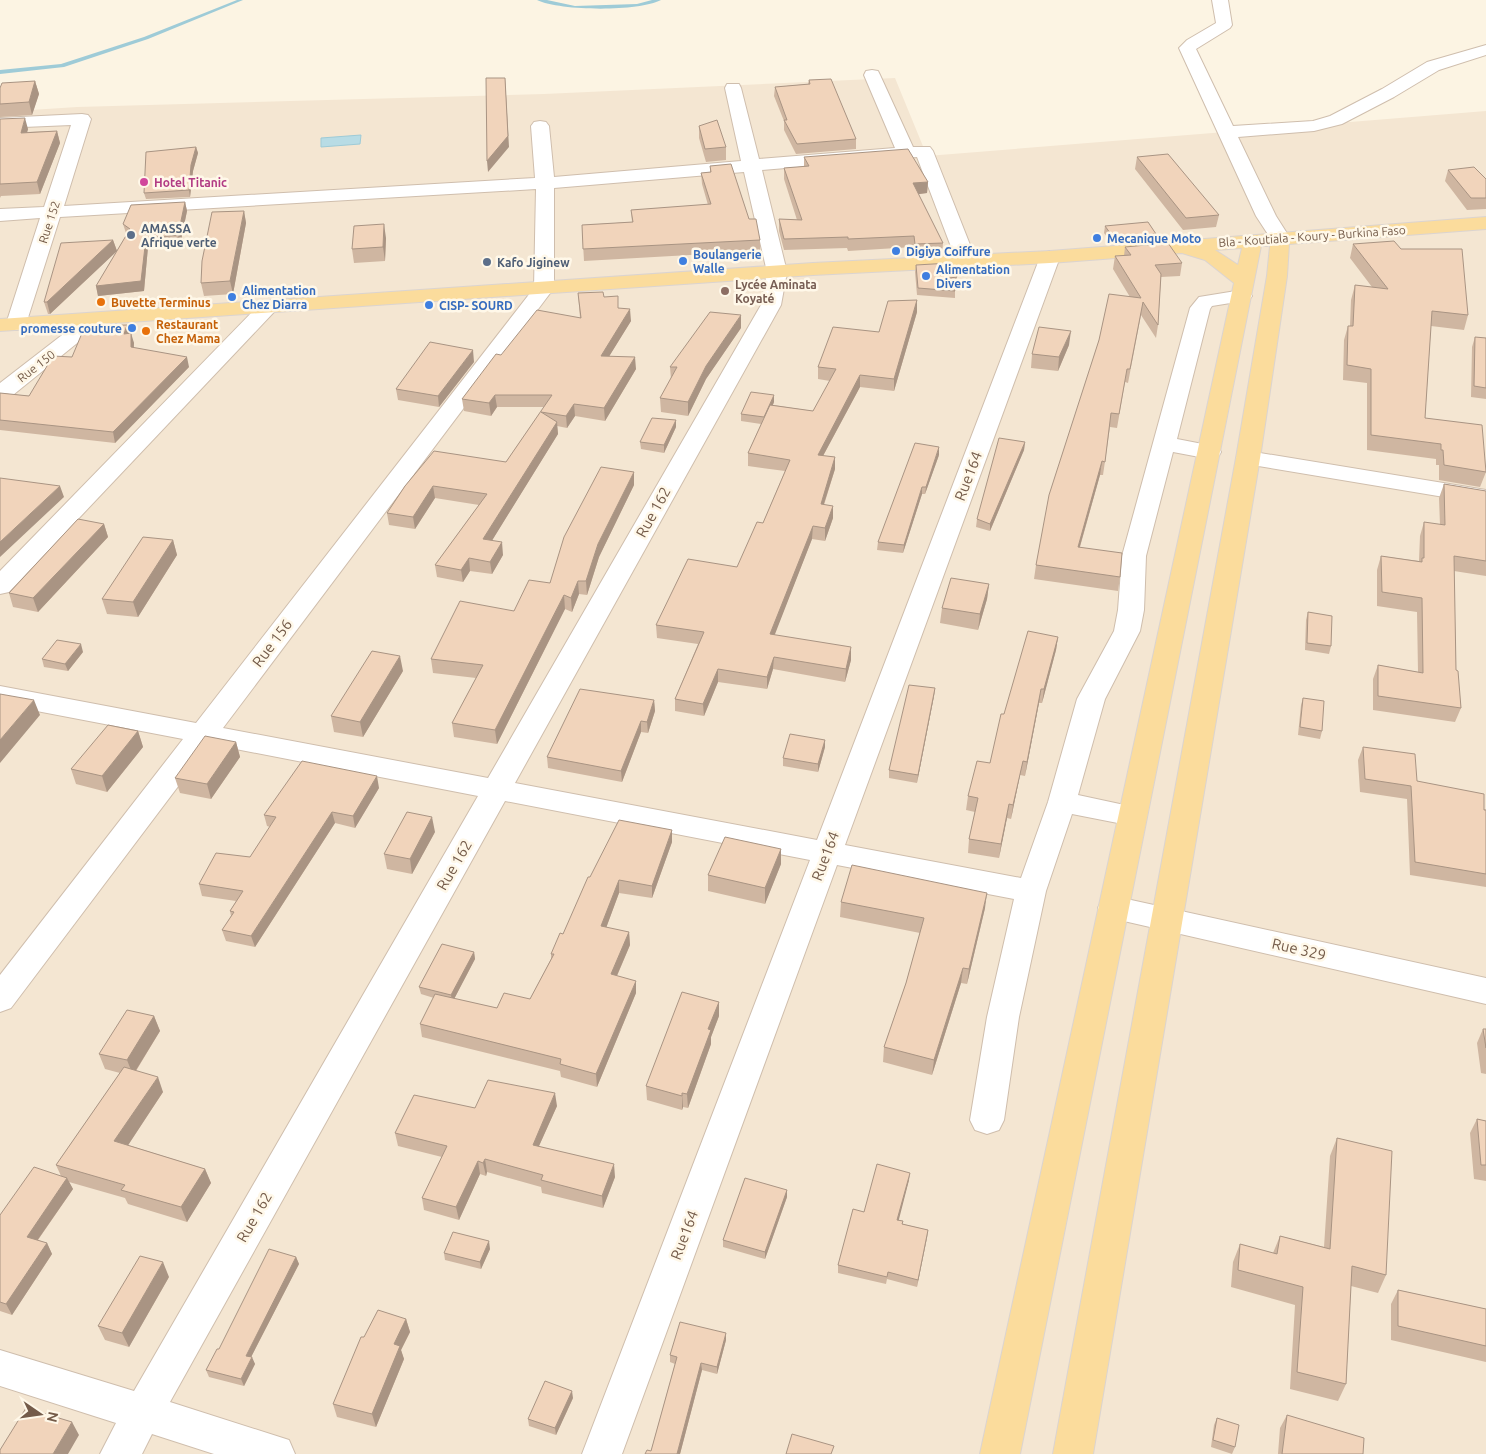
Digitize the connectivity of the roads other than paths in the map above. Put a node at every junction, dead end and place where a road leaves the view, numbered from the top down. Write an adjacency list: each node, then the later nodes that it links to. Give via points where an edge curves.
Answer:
1 (1220, 0): 7 (street, via 1224,25 1187,48)
2 (1486, 50): 7 (street, via 1433,66 1336,120 1306,127)
3 (872, 75): 8 (street)
4 (732, 88): 9 (street)
5 (0, 123): 11 (street, Rue 152, via 82,119)
6 (540, 126): 10 (street)
7 (1226, 132): 14 (street)
8 (906, 152): 9 (street); 18 (street, via 924,150)
9 (752, 165): 10 (street); 19 (street)
10 (545, 183): 11 (street); 21 (street)
11 (52, 212): 12 (street); 25 (street, Rue 152)
12 (0, 215)
13 (1486, 223): 15 (main road, Bla - Koutiala - Koury - Burkina Faso)
14 (1266, 231): 15 (main road, Bla - Koutiala - Koury - Burkina Faso); 16 (main road, Bla - Koutiala - Koury - Burkina Faso); 20 (main road); 22 (main road)
15 (1327, 234): 20 (main road, via 1300,250)
16 (1173, 246): 17 (main road, Bla - Koutiala - Koury - Burkina Faso); 22 (main road, via 1203,251 1226,263)
17 (1050, 257): 18 (main road, Bla - Koutiala - Koury - Burkina Faso); 37 (street, Rue164)
18 (966, 260): 19 (main road, Bla - Koutiala - Koury - Burkina Faso)
19 (777, 272): 21 (main road, Bla - Koutiala - Koury - Burkina Faso); 34 (street, Rue 162, via 771,305)
20 (1277, 276): 29 (main road)
21 (544, 288): 23 (main road, Bla - Koutiala - Koury - Burkina Faso); 33 (street, Rue 156)
22 (1243, 289): 27 (street, via 1206,301 1200,308); 28 (main road)
23 (267, 308): 24 (main road, Bla - Koutiala - Koury - Burkina Faso); 31 (street)
24 (95, 319): 25 (main road, Bla - Koutiala - Koury - Burkina Faso); 26 (street, Rue 150)
25 (8, 325)
26 (0, 394)
27 (1164, 444): 28 (street); 35 (street, via 1134,556 1128,624 1123,640 1091,699)
28 (1210, 452): 36 (main road)
29 (1248, 458): 30 (street); 40 (main road)
30 (1486, 497)
31 (0, 586)
32 (0, 695): 33 (street)
33 (203, 733): 34 (street); 42 (street, Rue 156)
34 (497, 790): 37 (street); 45 (street, Rue 162)
35 (1062, 802): 36 (street); 38 (street)
36 (1133, 816): 39 (main road)
37 (826, 853): 38 (street); 48 (street, Rue164)
38 (1031, 891): 43 (street, via 1003,1017)
39 (1113, 908): 40 (street, Rue 329); 49 (main road)
40 (1166, 919): 41 (street, Rue 329); 50 (main road)
41 (1486, 991)
42 (0, 999)
43 (987, 1120)
44 (0, 1368): 45 (street)
45 (144, 1413): 46 (street, Rue 162); 47 (street)
46 (120, 1454)
47 (275, 1454)
48 (602, 1454)
49 (1000, 1454)
50 (1074, 1454)

